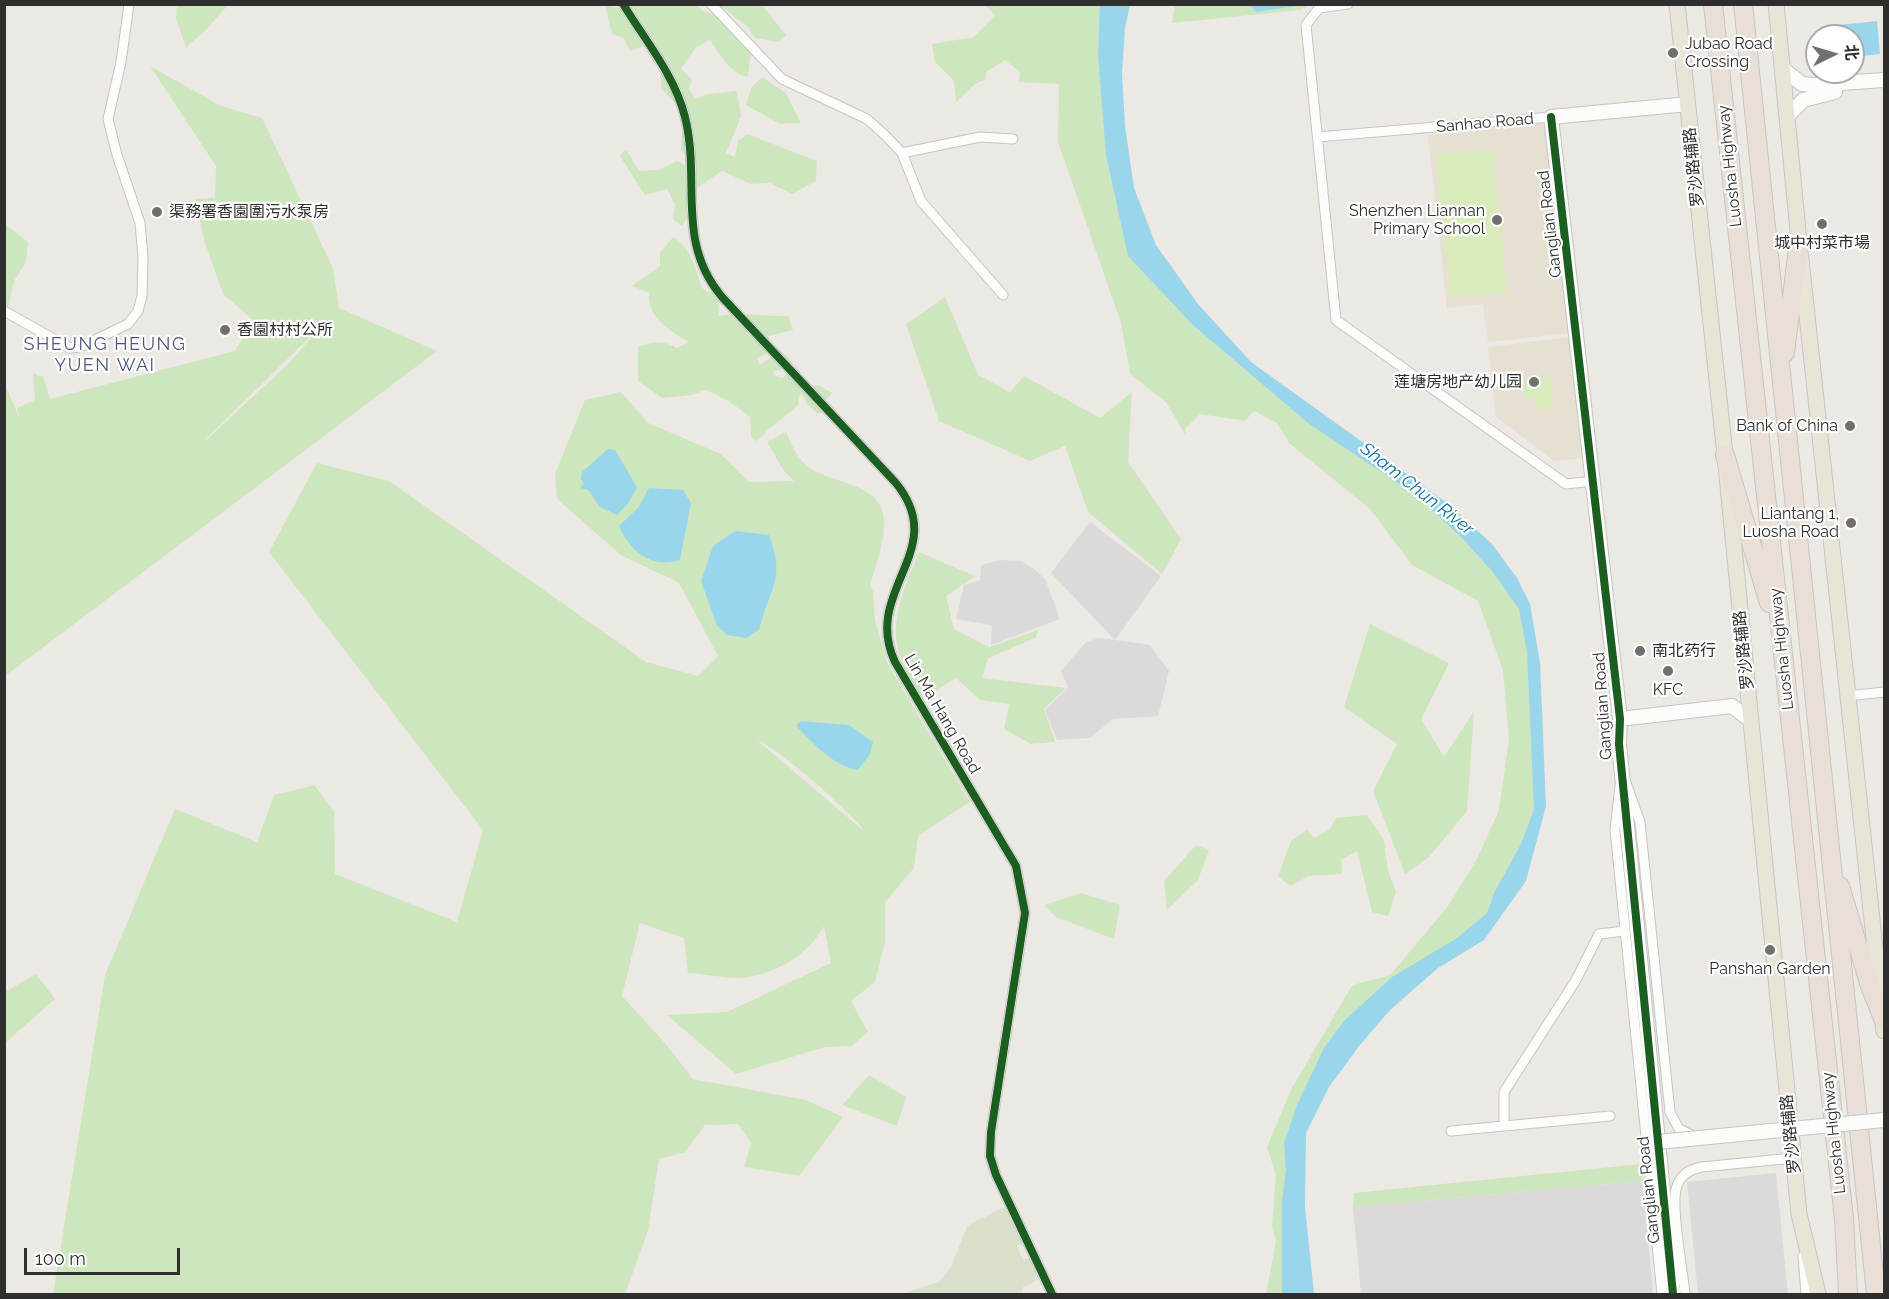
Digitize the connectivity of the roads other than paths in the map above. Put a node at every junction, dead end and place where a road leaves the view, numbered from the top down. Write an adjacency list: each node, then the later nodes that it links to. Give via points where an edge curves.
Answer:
1 (129, 4): 20 (street, via 108,119 140,224 143,281 138,311 128,324 70,348)
2 (623, 4): 45 (street, Lin Ma Hang Road, via 683,108 694,243 707,277 895,482 912,508 914,543 888,609 887,638 896,662 1017,866 1022,883 1025,913 990,1156)
3 (711, 4): 17 (street, via 782,79 867,119)
4 (1348, 4): 15 (street, via 1319,8 1306,25)
5 (1677, 4): 12 (main road, 罗沙路辅路)
6 (1713, 4): 24 (highway, Luosha Highway)
7 (1743, 4): 21 (highway, Luosha Highway)
8 (1776, 4): 9 (main road)
9 (1782, 68): 10 (street, via 1802,84); 13 (main road)
10 (1884, 80)
11 (1884, 87): 13 (street, via 1818,95 1803,100)
12 (1688, 104): 14 (street, Sanhao Road); 22 (main road, 罗沙路辅路)
13 (1788, 116): 18 (main road)
14 (1551, 117): 15 (street, Sanhao Road); 23 (street, Ganglian Road)
15 (1318, 137): 23 (street, via 1336,321 1566,484)
16 (1013, 140): 17 (street, via 980,137)
17 (902, 153): 19 (street, via 921,201)
18 (1799, 241): 21 (highway); 27 (main road)
19 (1003, 295)
20 (4, 311)
21 (1781, 387): 32 (highway, Luosha Highway)
22 (1725, 455): 24 (highway); 25 (main road, 罗沙路辅路)
23 (1593, 481): 29 (street, Ganglian Road)
24 (1782, 647): 51 (highway, Luosha Highway, via 1844,1219)
25 (1747, 685): 28 (street); 30 (main road, 罗沙路辅路)
26 (1884, 692): 27 (street)
27 (1847, 696): 34 (main road)
28 (1732, 706): 29 (street); 30 (street)
29 (1620, 719): 31 (street, Ganglian Road)
30 (1750, 720): 36 (main road, 罗沙路辅路)
31 (1622, 773): 33 (street, via 1615,830); 36 (street, via 1640,822 1669,1106 1674,1122 1682,1132 1693,1136 1774,1128); 40 (street, Ganglian Road)
32 (1830, 859): 34 (highway); 42 (highway, Luosha Highway)
33 (1625, 931): 38 (street, via 1599,934 1576,980 1504,1092); 46 (street)
34 (1884, 1026)
35 (1610, 1116): 38 (street)
36 (1789, 1120): 41 (main road, 罗沙路辅路)
37 (1884, 1120): 40 (street, bridge)
38 (1504, 1125): 39 (street)
39 (1451, 1131)
40 (1658, 1142): 47 (street, Ganglian Road)
41 (1794, 1163): 43 (main road, 罗沙路辅路); 48 (street, via 1783,1159 1697,1168 1681,1178 1675,1197)
42 (1864, 1180): 44 (highway, via 1876,1209); 52 (highway, Luosha Highway)
43 (1798, 1214): 49 (street); 50 (main road, 罗沙路辅路)
44 (1884, 1247)
45 (1052, 1294)
46 (1662, 1294)
47 (1673, 1294)
48 (1685, 1294)
49 (1806, 1294)
50 (1818, 1294)
51 (1848, 1294)
52 (1876, 1294)

